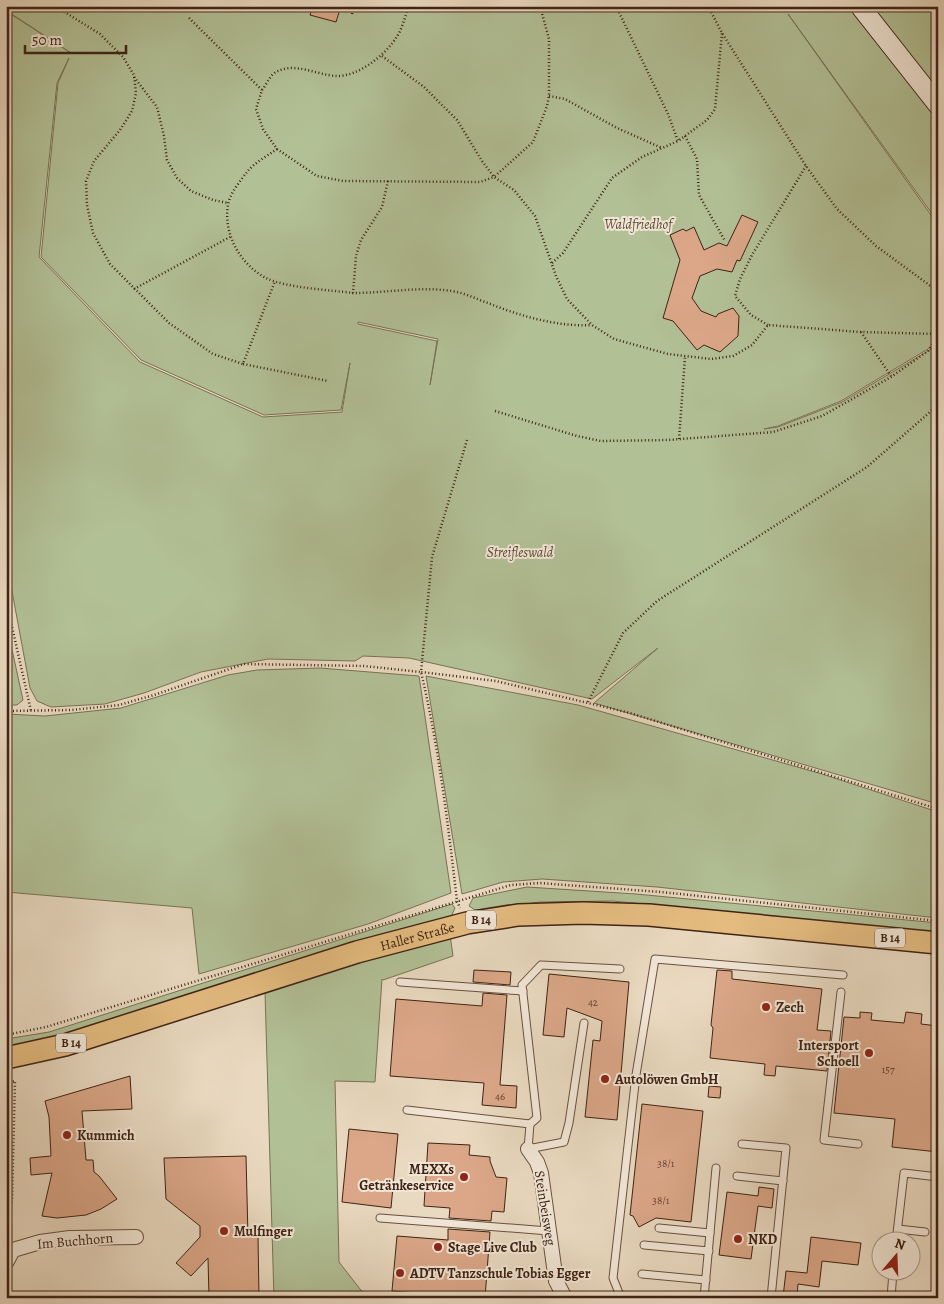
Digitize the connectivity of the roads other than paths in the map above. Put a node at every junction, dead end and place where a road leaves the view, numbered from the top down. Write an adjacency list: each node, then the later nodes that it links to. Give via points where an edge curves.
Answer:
1 (860, 6): 2 (street)
2 (938, 105)
3 (938, 943): 10 (main road, Haller Straße / B 14, via 649,915 518,915 467,923 357,952 65,1045)
4 (620, 969): 7 (lane, via 541,965 522,985)
5 (843, 975): 36 (lane, via 655,959 636,1075 613,1278)
6 (400, 982): 7 (lane)
7 (523, 991): 12 (lane, via 537,1118)
8 (841, 992): 14 (lane, via 824,1140)
9 (584, 1023): 15 (lane, via 564,1142)
10 (6, 1058)
11 (407, 1110): 12 (lane)
12 (530, 1124): 15 (lane)
13 (742, 1144): 19 (lane, via 786,1148)
14 (858, 1144)
15 (528, 1149): 23 (street, Steinbeisweg, via 541,1173)
16 (716, 1168): 26 (lane)
17 (737, 1176): 19 (lane)
18 (938, 1177): 22 (lane, via 904,1173)
19 (783, 1181): 38 (lane)
20 (380, 1218): 23 (lane)
21 (659, 1228): 26 (lane)
22 (898, 1229): 24 (lane); 25 (lane)
23 (549, 1231): 35 (street, Steinbeisweg, via 556,1281)
24 (898, 1232)
25 (926, 1232)
26 (710, 1233): 30 (lane)
27 (136, 1237): 29 (street, Im Buchhorn, via 70,1238)
28 (644, 1245): 30 (lane)
29 (10, 1249): 31 (street, Im Buchhorn)
30 (709, 1251): 33 (lane)
31 (6, 1263)
32 (642, 1274): 33 (lane)
33 (706, 1280): 37 (lane)
34 (893, 1282): 39 (lane)
35 (566, 1298)
36 (621, 1298)
37 (704, 1298)
38 (771, 1298)
39 (891, 1298)

